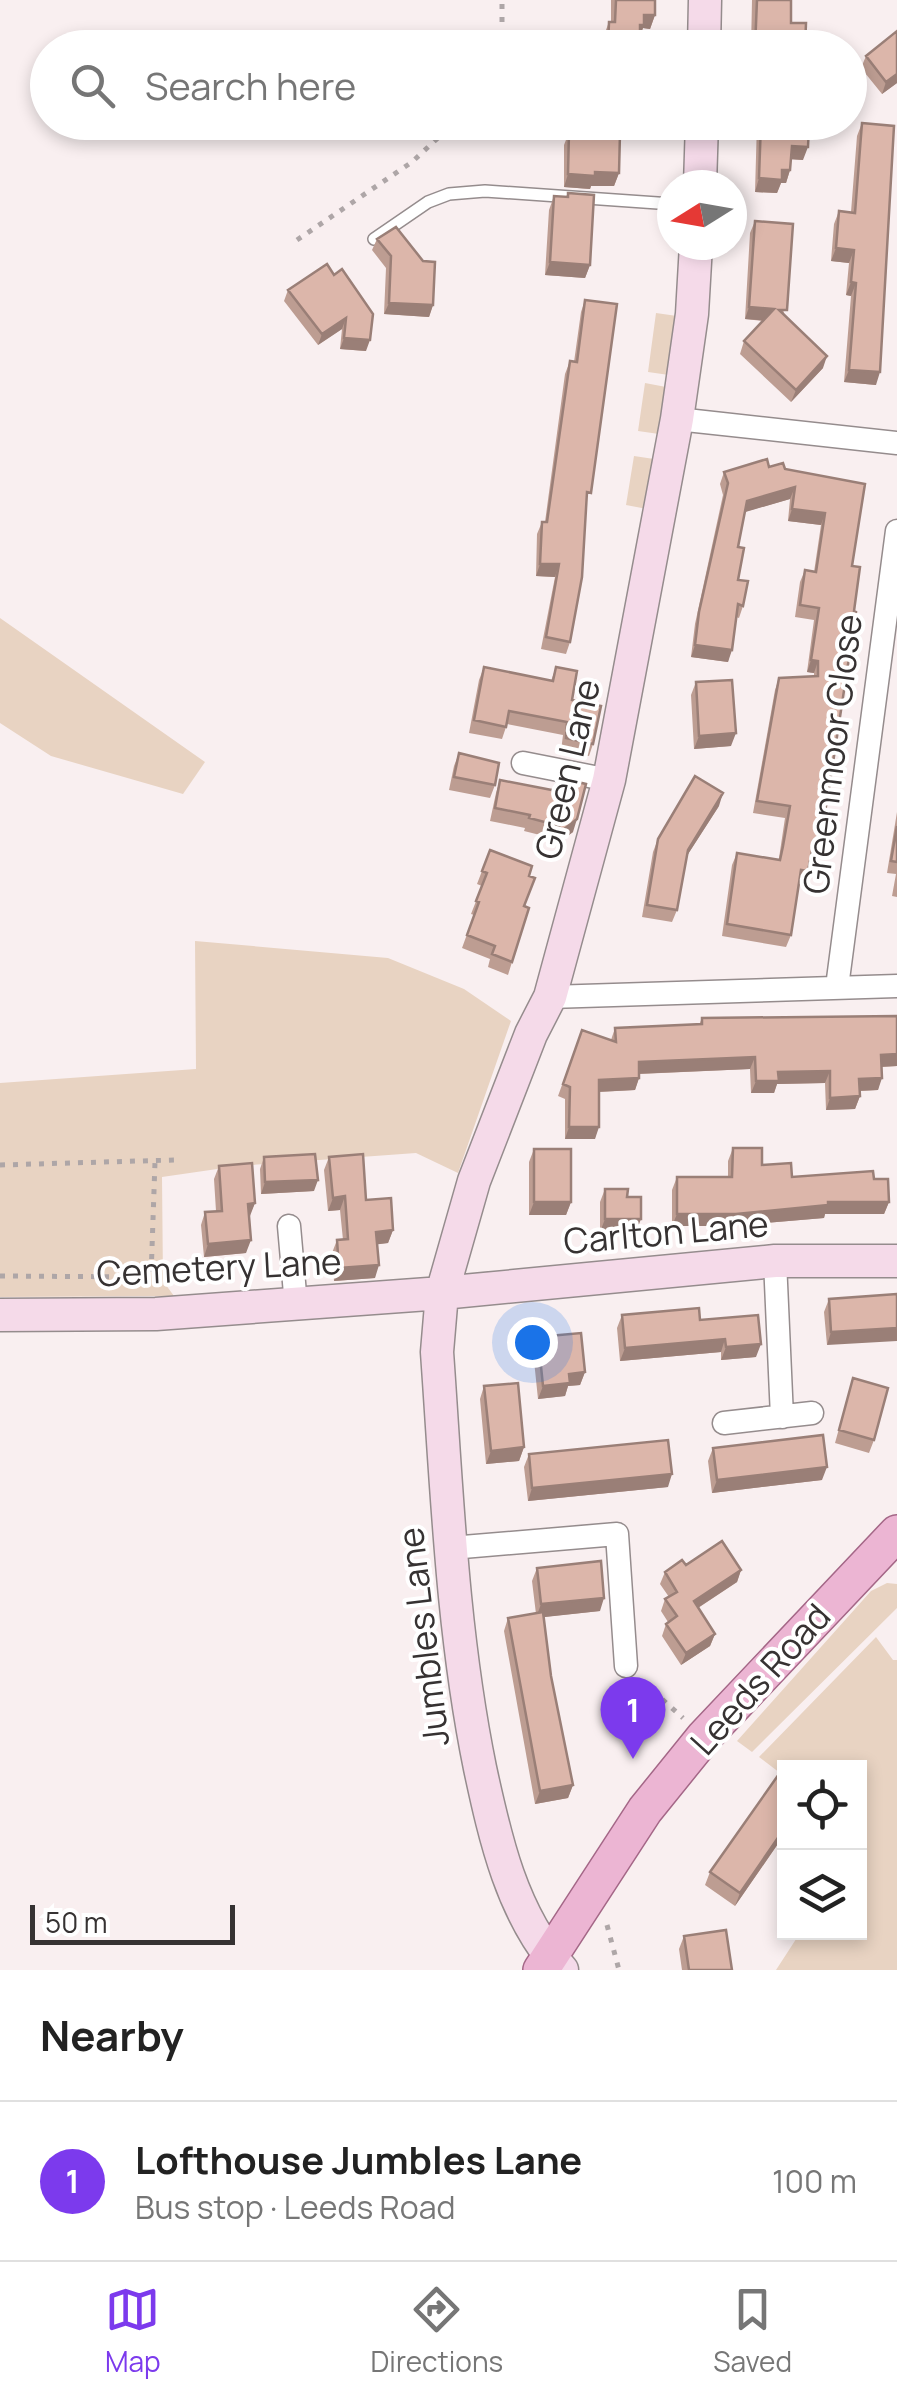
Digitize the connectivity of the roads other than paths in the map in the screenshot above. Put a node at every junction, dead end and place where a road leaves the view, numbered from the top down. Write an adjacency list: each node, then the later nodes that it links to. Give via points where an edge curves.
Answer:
1 (705, 0): 2 (main road)
2 (704, 30)
3 (701, 140): 4 (main road)
4 (700, 170)
5 (657, 203): 6 (lane, via 449,194)
6 (374, 239)
7 (695, 260): 8 (main road, Green Lane)
8 (677, 419): 9 (street); 12 (main road, Green Lane)
9 (897, 443)
10 (897, 531): 14 (street, Greenmoor Close)
11 (524, 763): 12 (street)
12 (608, 780): 15 (main road, Green Lane)
13 (897, 986): 14 (street)
14 (837, 987): 15 (street)
15 (550, 997): 19 (main road, Green Lane, via 474,1182)
16 (290, 1226): 20 (street)
17 (897, 1261): 18 (main road, Carlton Lane)
18 (774, 1262): 19 (main road, Carlton Lane); 23 (street)
19 (442, 1293): 20 (main road, Cemetery Lane); 26 (main road, Jumbles Lane, via 436,1352)
20 (296, 1305): 21 (main road, Cemetery Lane)
21 (0, 1315)
22 (812, 1413): 23 (street)
23 (782, 1416): 24 (street)
24 (724, 1424)
25 (893, 1544): 28 (main road, Leeds Road, via 704,1737 646,1810)
26 (451, 1548): 27 (street, via 617,1534); 28 (main road, Jumbles Lane, via 468,1706 490,1814 514,1892)
27 (626, 1666)
28 (551, 1966)

